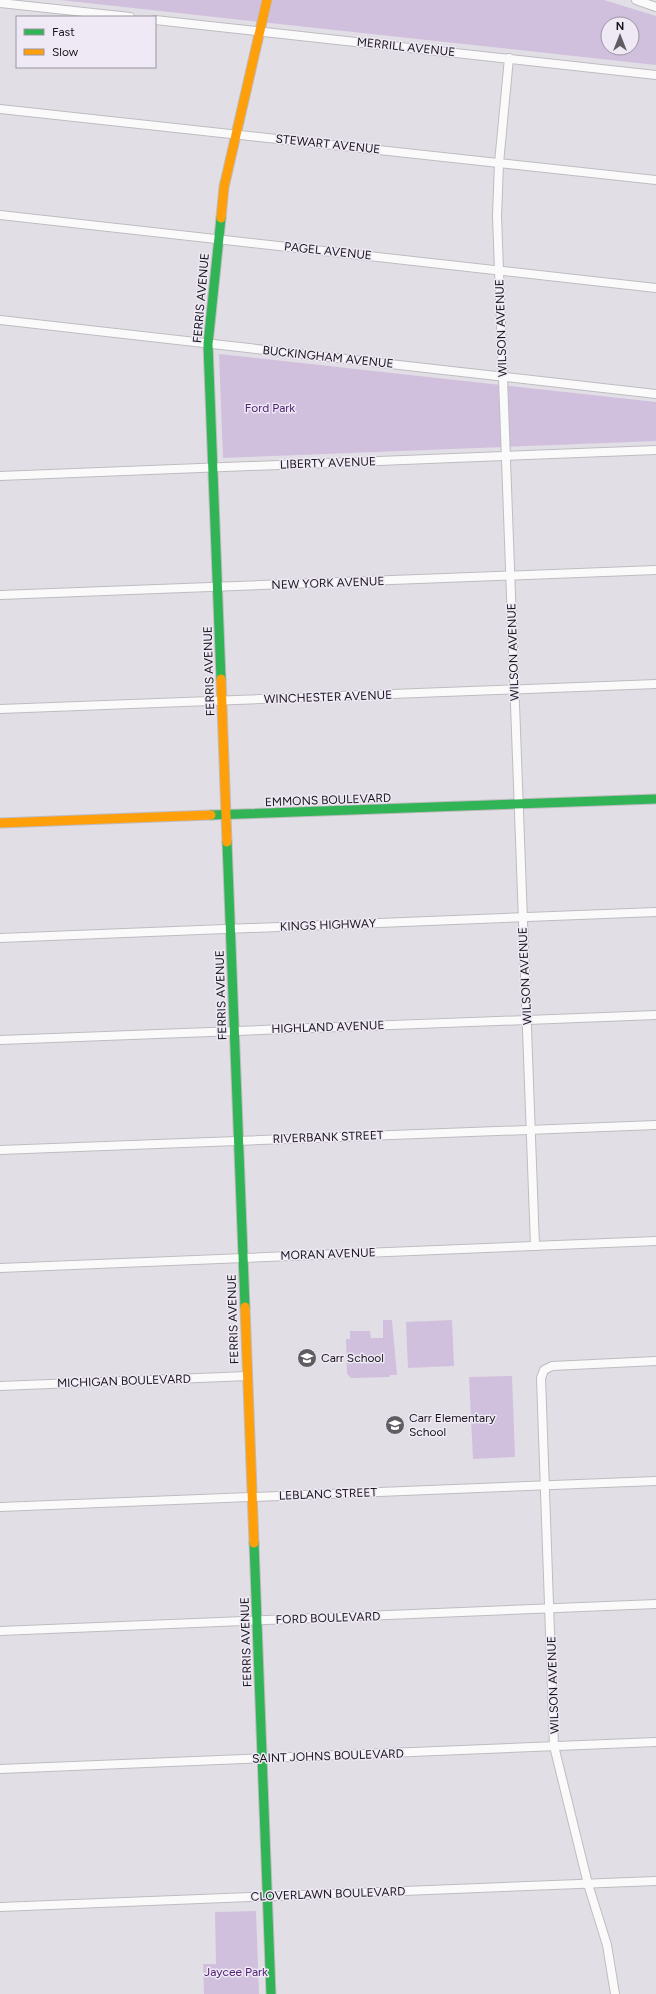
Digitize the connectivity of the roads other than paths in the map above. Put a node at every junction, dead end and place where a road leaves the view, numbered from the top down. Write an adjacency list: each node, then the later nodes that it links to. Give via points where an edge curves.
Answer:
1 (267, 0): 7 (street, FERRIS AVENUE)
2 (636, 0): 4 (street)
3 (0, 3): 5 (street)
4 (656, 7)
5 (121, 16)
6 (156, 20): 7 (street, MERRILL AVENUE)
7 (260, 31): 8 (street, MERRILL AVENUE); 11 (street, FERRIS AVENUE)
8 (509, 58): 9 (street, MERRILL AVENUE); 12 (street, WILSON AVENUE)
9 (656, 75)
10 (0, 109): 11 (street, STEWART AVENUE)
11 (236, 134): 12 (street, STEWART AVENUE); 15 (street, FERRIS AVENUE, via 224,187)
12 (499, 163): 13 (street, STEWART AVENUE); 16 (street, WILSON AVENUE, via 496,216)
13 (656, 180)
14 (0, 215): 15 (street, PAGEL AVENUE)
15 (219, 238): 16 (street, PAGEL AVENUE); 19 (street, FERRIS AVENUE)
16 (499, 270): 17 (street, PAGEL AVENUE); 20 (street, WILSON AVENUE)
17 (656, 288)
18 (0, 320): 19 (street, BUCKINGHAM AVENUE)
19 (208, 344): 20 (street, BUCKINGHAM AVENUE); 24 (street, FERRIS AVENUE)
20 (503, 377): 21 (street, BUCKINGHAM AVENUE); 23 (street, WILSON AVENUE)
21 (656, 394)
22 (656, 450): 23 (street, LIBERTY AVENUE)
23 (505, 456): 24 (street, LIBERTY AVENUE); 27 (street, WILSON AVENUE)
24 (212, 468): 25 (street, LIBERTY AVENUE); 28 (street, FERRIS AVENUE)
25 (0, 476)
26 (656, 570): 27 (street, NEW YORK AVENUE)
27 (510, 575): 28 (street, NEW YORK AVENUE); 31 (street, WILSON AVENUE)
28 (218, 587): 29 (street, NEW YORK AVENUE); 32 (street, FERRIS AVENUE)
29 (0, 595)
30 (656, 684): 31 (street, WINCHESTER AVENUE)
31 (514, 689): 32 (street, WINCHESTER AVENUE); 35 (street, WILSON AVENUE)
32 (222, 701): 33 (street, WINCHESTER AVENUE); 36 (street, FERRIS AVENUE)
33 (0, 709)
34 (656, 799): 35 (street, EMMONS BOULEVARD)
35 (519, 804): 36 (street, EMMONS BOULEVARD); 39 (street, WILSON AVENUE)
36 (226, 816): 37 (street, EMMONS BOULEVARD); 40 (street, FERRIS AVENUE)
37 (0, 823)
38 (656, 912): 39 (street, KINGS HIGHWAY)
39 (522, 917): 40 (street, KINGS HIGHWAY); 43 (street, WILSON AVENUE)
40 (230, 929): 41 (street, KINGS HIGHWAY); 44 (street, FERRIS AVENUE)
41 (0, 938)
42 (656, 1015): 43 (street, HIGHLAND AVENUE)
43 (527, 1020): 44 (street, HIGHLAND AVENUE); 47 (street, WILSON AVENUE)
44 (234, 1031): 45 (street, HIGHLAND AVENUE); 48 (street, FERRIS AVENUE)
45 (0, 1040)
46 (656, 1125): 47 (street, RIVERBANK STREET)
47 (532, 1130): 48 (street, RIVERBANK STREET); 51 (street, WILSON AVENUE)
48 (239, 1141): 49 (street, RIVERBANK STREET); 52 (street, FERRIS AVENUE)
49 (0, 1150)
50 (656, 1241): 51 (street, MORAN AVENUE)
51 (535, 1246): 52 (street, MORAN AVENUE)
52 (243, 1258): 53 (street, MORAN AVENUE); 55 (street, FERRIS AVENUE)
53 (0, 1268)
54 (656, 1361): 58 (street, WILSON AVENUE, via 552,1366 544,1370 541,1378)
55 (248, 1376): 56 (street, MICHIGAN BOULEVARD); 59 (street, FERRIS AVENUE)
56 (0, 1386)
57 (656, 1480): 58 (street, LEBLANC STREET)
58 (545, 1485): 59 (street, LEBLANC STREET); 62 (street, WILSON AVENUE)
59 (252, 1497): 60 (street, LEBLANC STREET); 63 (street, FERRIS AVENUE)
60 (0, 1507)
61 (656, 1604): 62 (street, FORD BOULEVARD)
62 (551, 1608): 63 (street, FORD BOULEVARD); 66 (street, WILSON AVENUE)
63 (258, 1620): 64 (street, FORD BOULEVARD); 67 (street, FERRIS AVENUE)
64 (0, 1631)
65 (656, 1742): 66 (street, SAINT JOHNS BOULEVARD)
66 (554, 1746): 67 (street, SAINT JOHNS BOULEVARD); 70 (street, WILSON AVENUE)
67 (261, 1758): 68 (street, SAINT JOHNS BOULEVARD); 71 (street, FERRIS AVENUE)
68 (0, 1769)
69 (656, 1881): 70 (street, CLOVERLAWN BOULEVARD)
70 (588, 1884): 71 (street, CLOVERLAWN BOULEVARD); 74 (street, WILSON AVENUE, via 606,1945)
71 (267, 1896): 72 (street, CLOVERLAWN BOULEVARD); 73 (street, FERRIS AVENUE)
72 (0, 1907)
73 (271, 1994)
74 (615, 1994)

